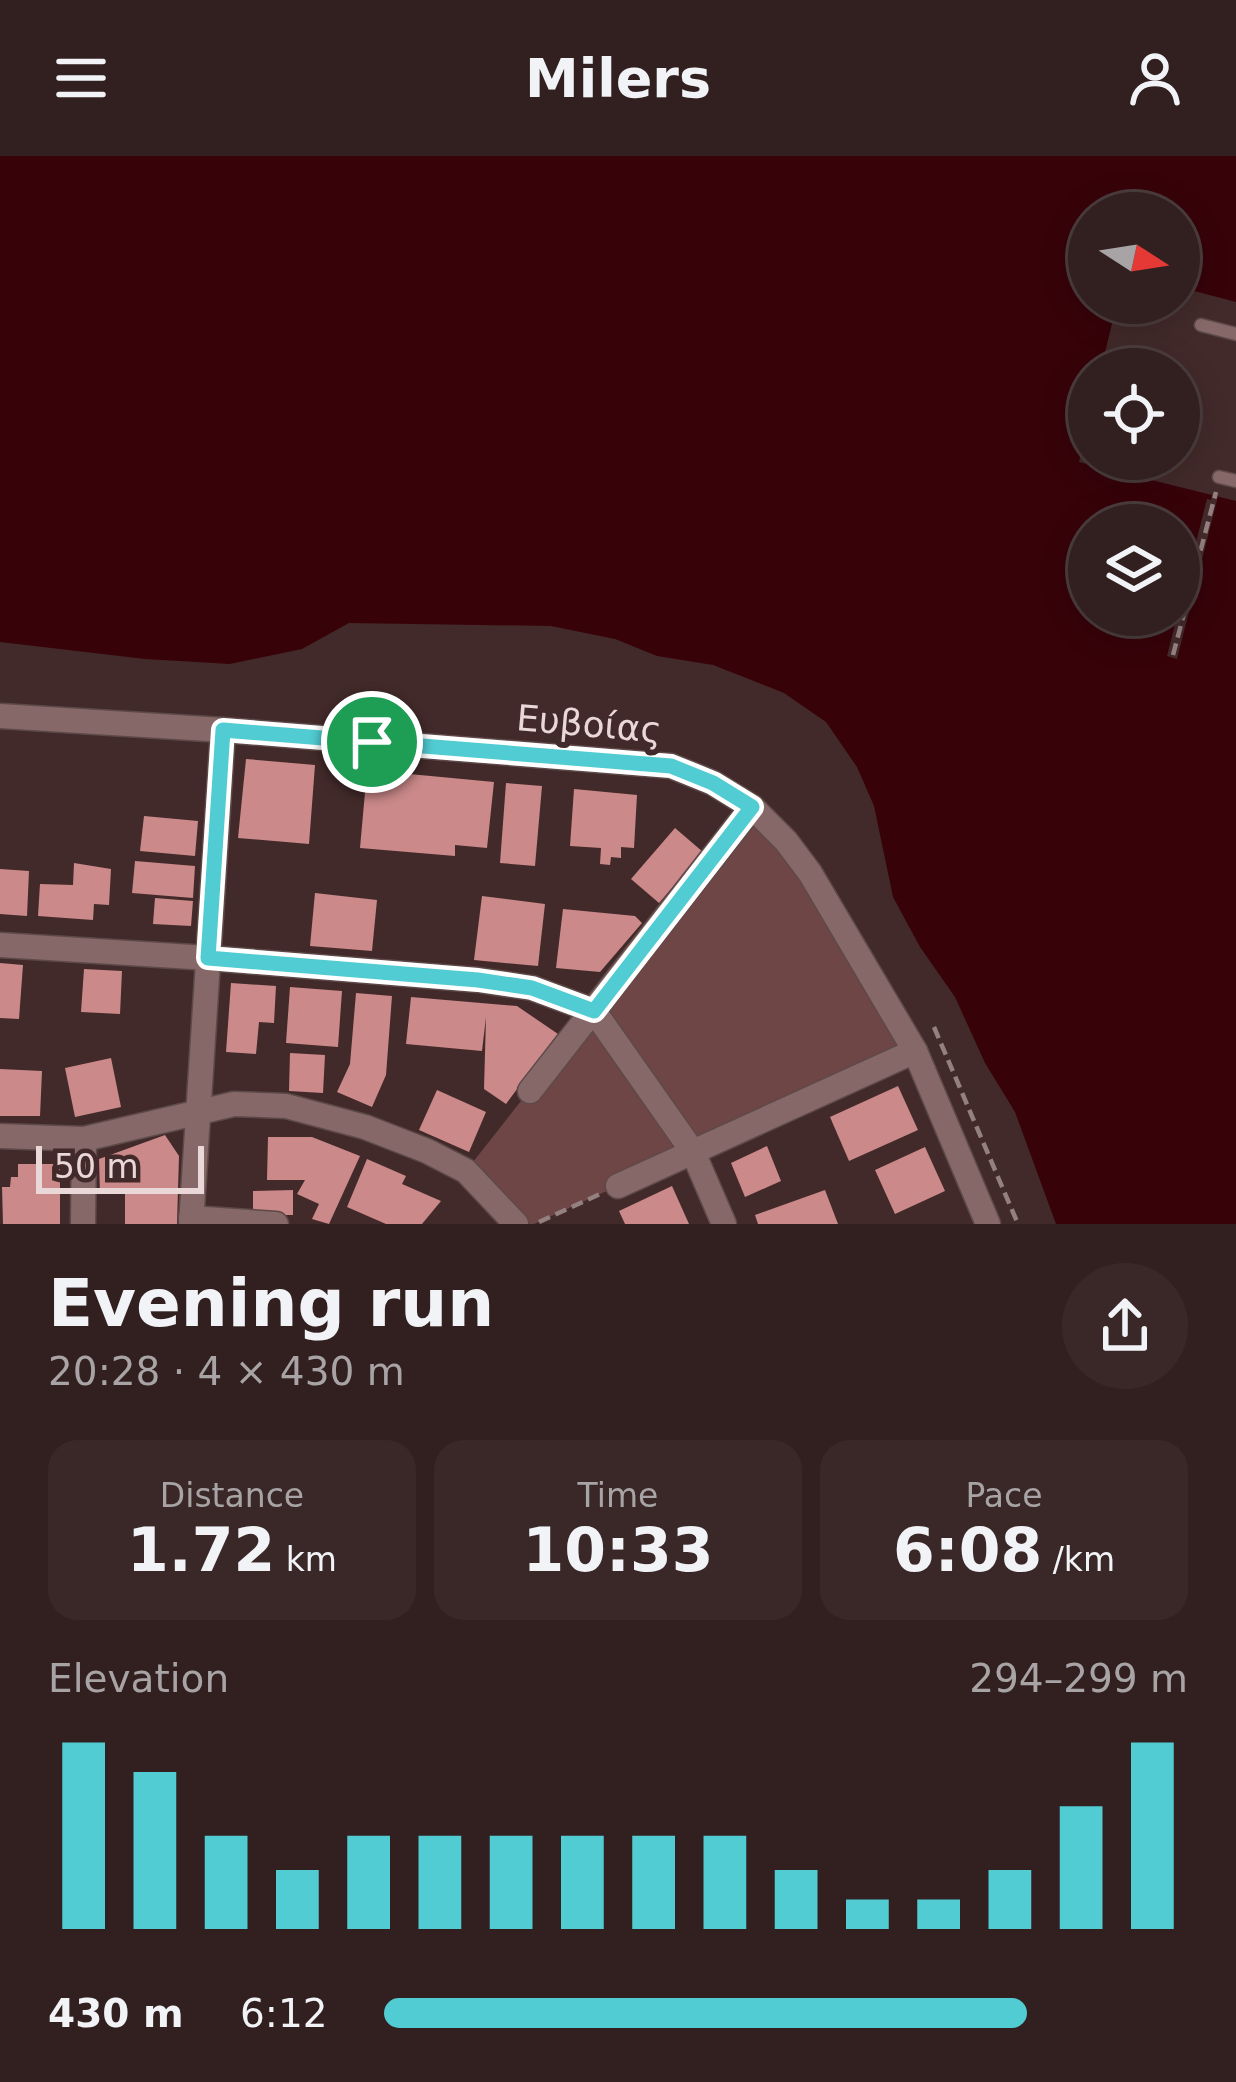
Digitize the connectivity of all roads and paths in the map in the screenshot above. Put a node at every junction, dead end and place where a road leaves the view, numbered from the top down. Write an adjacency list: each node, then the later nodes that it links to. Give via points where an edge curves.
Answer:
1 (1202, 326): 2 (lane)
2 (1236, 334)
3 (1220, 477): 4 (lane)
4 (1236, 481)
5 (1215, 498): 6 (path)
6 (1173, 655)
7 (0, 716): 8 (street, Ευβοίας)
8 (223, 730): 9 (street, Ευβοίας, via 671,766); 11 (street)
9 (752, 807): 12 (street); 14 (street, Ευβοίας, via 810,874)
10 (0, 945): 11 (street)
11 (208, 958): 12 (street, via 478,980 532,988); 16 (street)
12 (594, 1011): 15 (street); 19 (street)
13 (934, 1027): 28 (path)
14 (915, 1051): 19 (street); 27 (street, Ευβοίας)
15 (530, 1090)
16 (197, 1113): 18 (street); 21 (street); 24 (street, via 234,1104 286,1106 365,1127 466,1171)
17 (0, 1136): 18 (street)
18 (84, 1138): 22 (street)
19 (693, 1152): 20 (street); 26 (street)
20 (618, 1186): 25 (path)
21 (191, 1221): 23 (street)
22 (83, 1224)
23 (276, 1224)
24 (516, 1224)
25 (534, 1224)
26 (724, 1224)
27 (988, 1224)
28 (1018, 1224)

